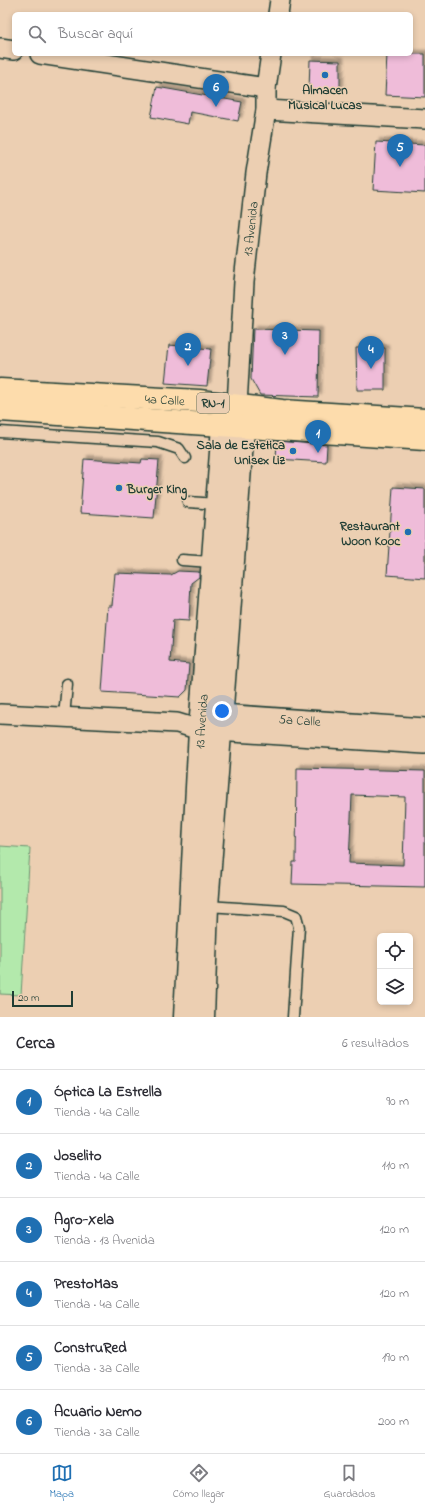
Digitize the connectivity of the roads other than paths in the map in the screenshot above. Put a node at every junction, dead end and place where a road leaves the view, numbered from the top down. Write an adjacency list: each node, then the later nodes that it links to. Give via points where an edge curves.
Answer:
1 (280, 0): 2 (street)
2 (278, 12)
3 (0, 48): 4 (street)
4 (12, 50)
5 (53, 56): 7 (street)
6 (271, 56): 7 (street, 13 Avenida)
7 (266, 88): 8 (street, 13 Avenida)
8 (266, 110): 9 (street); 11 (street, 13 Avenida, via 244,282)
9 (425, 119)
10 (0, 390): 11 (main road, 4a Calle / RN-1)
11 (237, 405): 13 (main road, 4a Calle / RN-1, via 282,411)
12 (0, 410): 14 (main road, 4a Calle / RN-1)
13 (425, 420)
14 (233, 427): 16 (main road, 4a Calle / RN-1); 19 (main road, 13 Avenida); 25 (main road, 13 Avenida)
15 (0, 432): 17 (lane, via 158,442 179,449)
16 (425, 439)
17 (185, 458)
18 (188, 502): 19 (lane)
19 (217, 504): 21 (main road, 13 Avenida)
20 (182, 560): 21 (lane)
21 (211, 562): 25 (main road, 13 Avenida)
22 (67, 684): 24 (lane)
23 (0, 714): 24 (street, 5a Calle)
24 (64, 717): 25 (street, 5a Calle, via 177,723)
25 (210, 722): 26 (street, 5a Calle); 27 (street, 5a Calle); 28 (main road, 13 Avenida); 29 (main road, 13 Avenida)
26 (425, 728)
27 (425, 744)
28 (207, 906): 30 (main road, 13 Avenida); 31 (lane, via 284,911 296,916 299,927)
29 (185, 1017)
30 (203, 1017)
31 (293, 1017)

